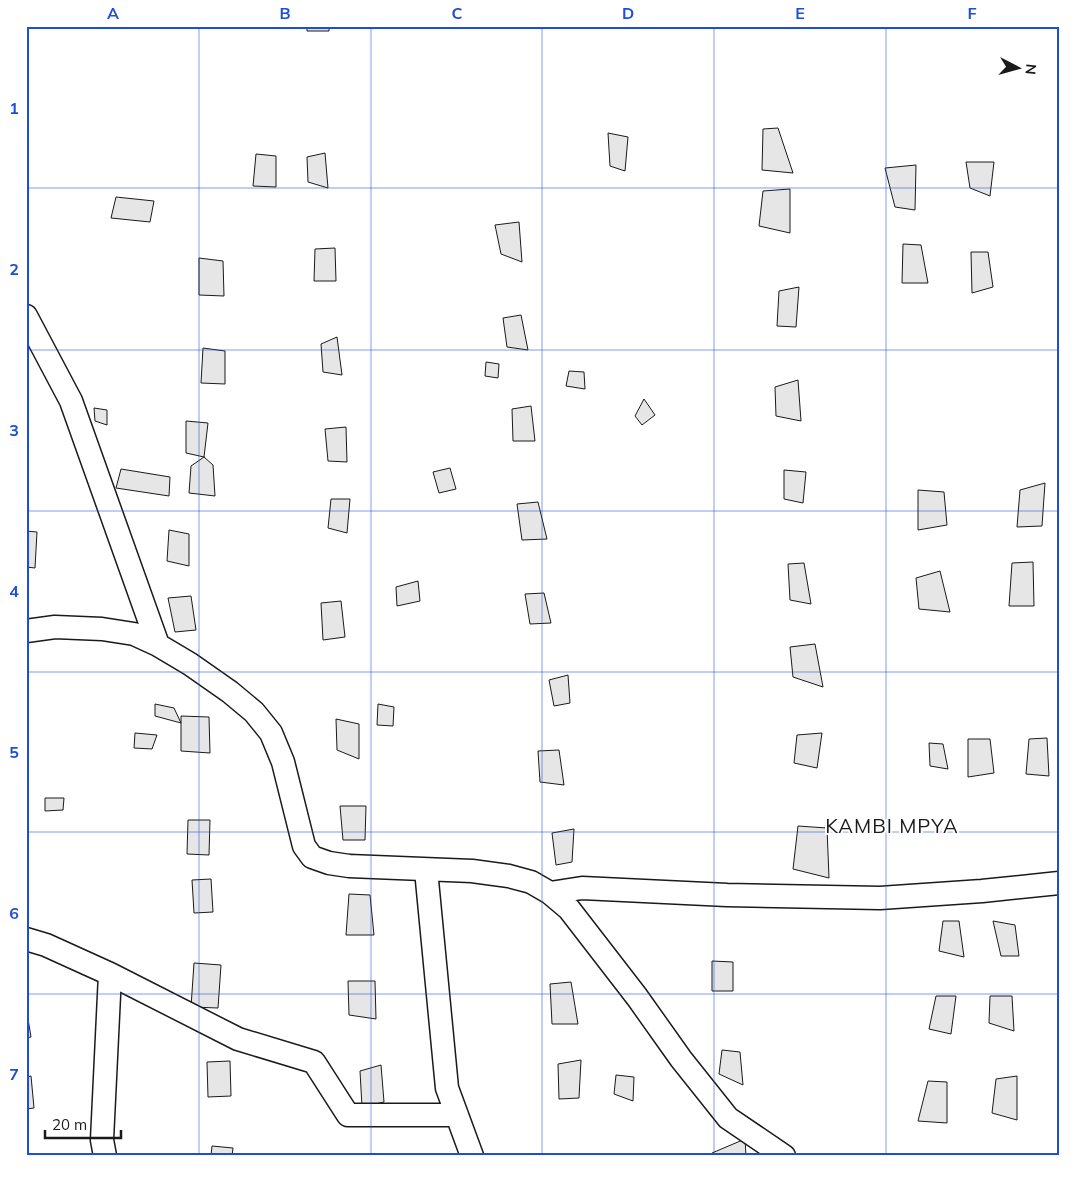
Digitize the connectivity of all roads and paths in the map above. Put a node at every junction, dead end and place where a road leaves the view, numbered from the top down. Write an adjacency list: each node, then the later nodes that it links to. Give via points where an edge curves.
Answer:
1 (26, 316): 3 (street, via 71,401)
2 (26, 631): 3 (street, via 55,627 102,629 134,634)
3 (158, 645): 4 (street, via 230,692 254,712 271,733 304,846 312,857 349,866)
4 (426, 870): 6 (street, via 509,876 531,882); 9 (street, via 447,1088)
5 (1059, 883): 6 (street, via 880,898 582,888)
6 (550, 893): 12 (street, via 569,909 728,1118)
7 (26, 939): 8 (street)
8 (110, 974): 9 (street, via 238,1039 314,1062 348,1115); 10 (street, via 102,1140)
9 (457, 1115): 11 (street)
10 (105, 1156)
11 (472, 1156)
12 (784, 1156)

